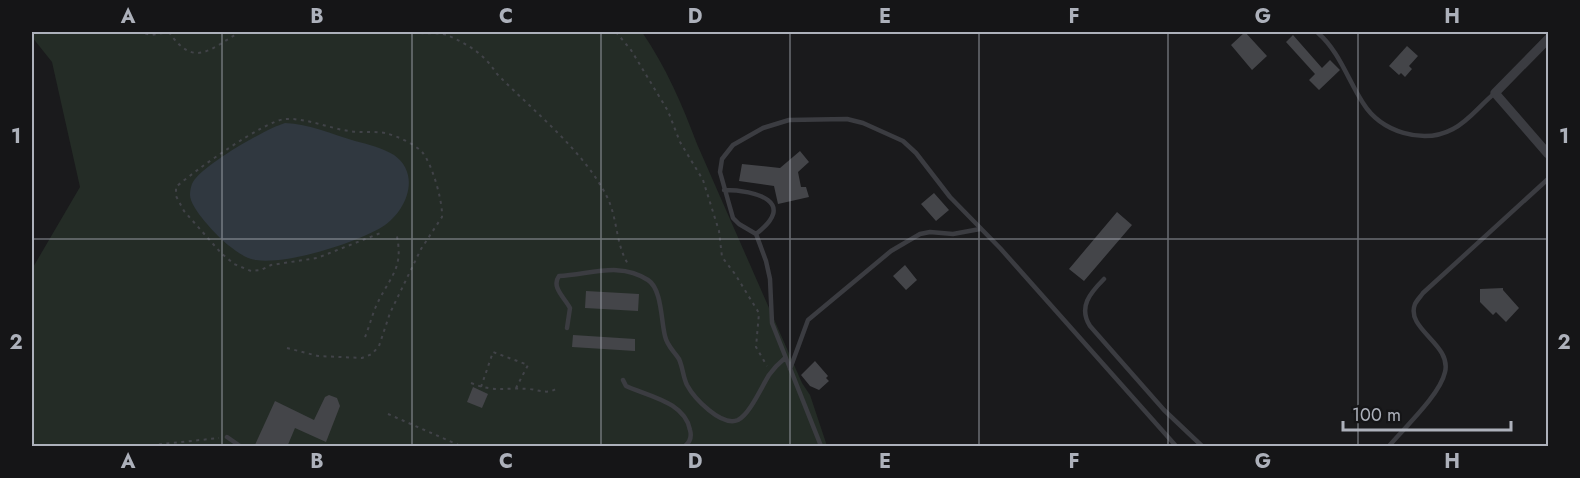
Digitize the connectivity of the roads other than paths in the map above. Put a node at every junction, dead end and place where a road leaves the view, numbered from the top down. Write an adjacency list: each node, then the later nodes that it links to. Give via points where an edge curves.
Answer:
1 (1318, 33): 3 (lane, via 1370,113 1397,130 1426,136 1452,130)
2 (1548, 39): 3 (street)
3 (1495, 93): 4 (street)
4 (1548, 154)
5 (1548, 179): 20 (lane, via 1415,303 1416,323 1441,352 1445,371 1433,395)
6 (724, 190): 7 (lane, via 722,159 747,135 789,120 847,119 903,141); 8 (lane, via 734,218); 8 (lane, via 756,192 770,203 774,216)
7 (980, 229): 12 (lane, via 920,234 891,251 808,320); 18 (lane)
8 (756, 234): 11 (lane, via 770,279 772,323)
9 (1104, 279): 19 (lane, via 1086,300 1086,321)
10 (567, 328): 11 (lane, via 570,308 555,286 559,276 602,269 648,279 654,286 668,345 679,360 689,388 713,414 728,421 738,420 746,412)
11 (785, 358): 12 (lane)
12 (789, 370): 17 (lane)
13 (623, 380): 16 (lane, via 626,386 672,404 684,416 691,432)
14 (227, 437): 15 (lane)
15 (240, 447)
16 (685, 447)
17 (821, 447)
18 (1176, 447)
19 (1202, 447)
20 (1389, 447)

